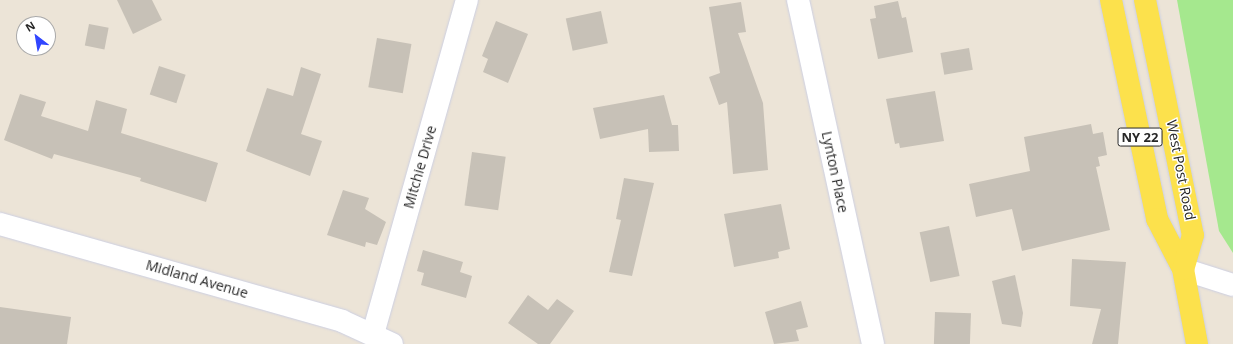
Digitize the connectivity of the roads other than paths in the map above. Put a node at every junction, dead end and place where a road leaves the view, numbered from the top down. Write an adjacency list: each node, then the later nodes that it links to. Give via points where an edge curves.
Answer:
1 (467, 0): 8 (street, Mitchie Drive)
2 (798, 0): 9 (street, Lynton Place)
3 (1111, 0): 6 (main road, West Post Road / NY 22, via 1157,219)
4 (1145, 0): 6 (main road, West Post Road / NY 22, via 1193,235)
5 (0, 224): 8 (street, Midland Avenue, via 236,290)
6 (1182, 269): 7 (street); 10 (main road, West Post Road / NY 22)
7 (1233, 285)
8 (382, 339)
9 (873, 344)
10 (1197, 344)

